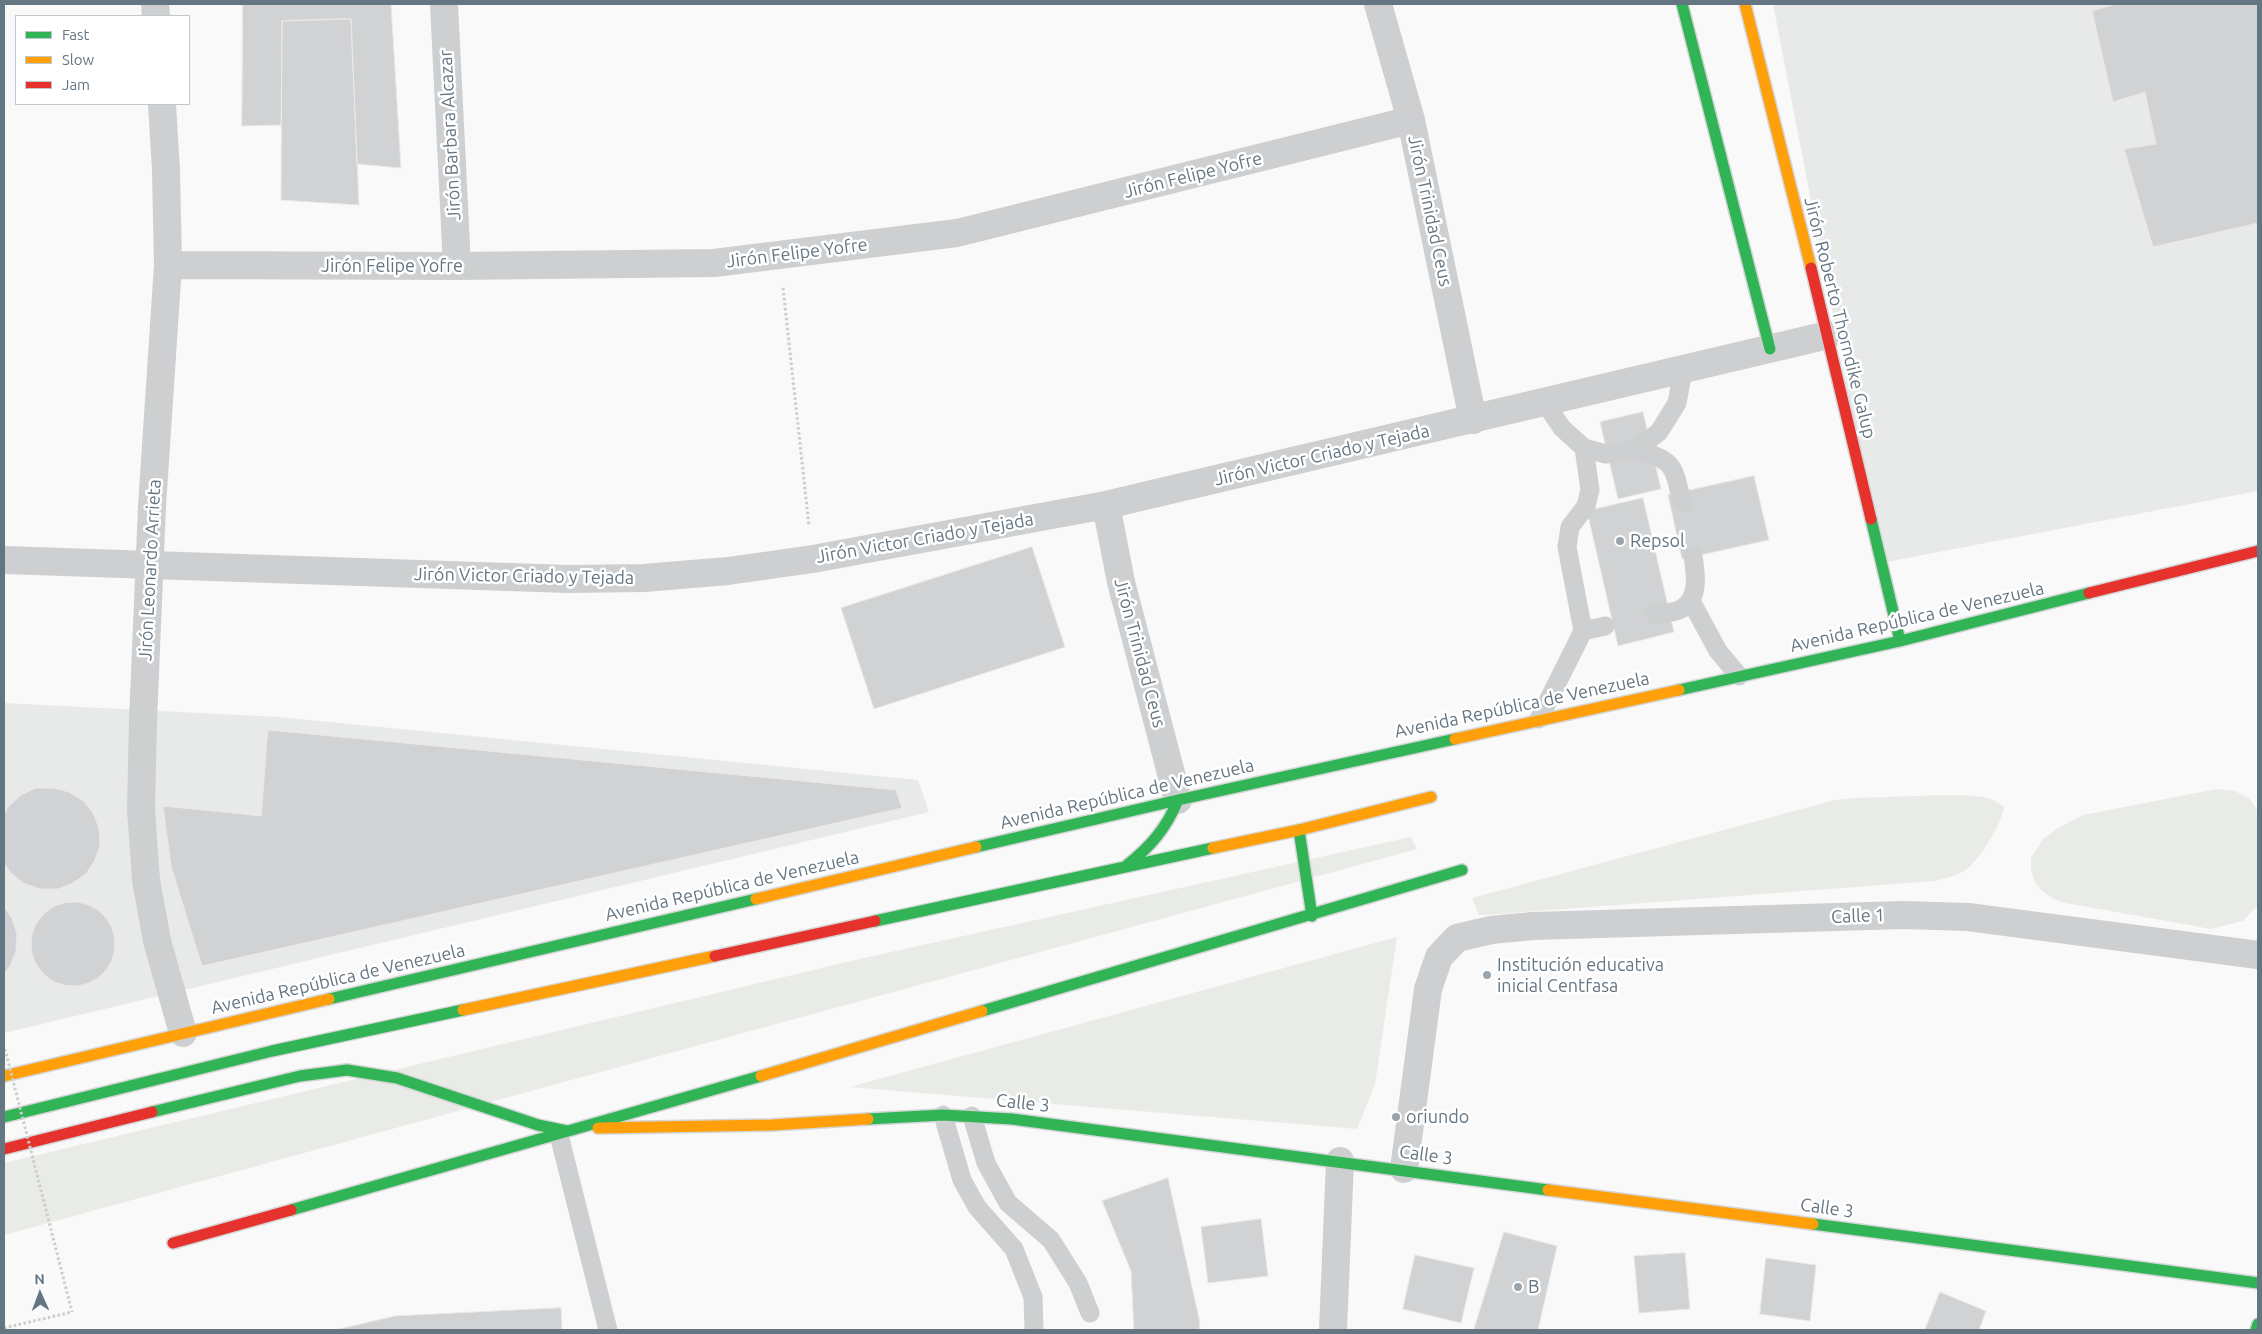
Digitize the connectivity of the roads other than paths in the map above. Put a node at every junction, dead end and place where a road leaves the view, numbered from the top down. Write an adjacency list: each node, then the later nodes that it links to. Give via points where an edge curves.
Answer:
1 (444, 4): 8 (street, Jirón Barbara Alcazar)
2 (1378, 4): 6 (street, Jirón Trinidad Ceus)
3 (1682, 4): 10 (main road)
4 (1744, 4): 9 (main road, Jirón Roberto Thorndike Galup)
5 (162, 105): 7 (street, Jirón Leonardo Arrieta)
6 (1411, 120): 8 (street, Jirón Felipe Yofre, via 957,233 714,263); 13 (street, Jirón Trinidad Ceus)
7 (168, 265): 8 (street, Jirón Felipe Yofre); 21 (street, Jirón Leonardo Arrieta)
8 (457, 266)
9 (1828, 335): 10 (street, Jirón Victor Criado y Tejada); 26 (main road, Jirón Roberto Thorndike Galup)
10 (1770, 349): 11 (street, Jirón Victor Criado y Tejada)
11 (1683, 370): 12 (street, Jirón Victor Criado y Tejada); 15 (lane, via 1677,403 1659,432)
12 (1545, 403): 13 (street, Jirón Victor Criado y Tejada); 14 (lane, via 1562,428)
13 (1473, 420): 17 (street, Jirón Victor Criado y Tejada)
14 (1584, 448): 15 (lane, via 1606,454); 25 (lane, via 1590,490 1586,506 1570,527 1567,547)
15 (1635, 450): 16 (lane, via 1659,456 1674,468)
16 (1682, 502)
17 (1106, 505): 21 (street, Jirón Victor Criado y Tejada, via 813,559 644,578 568,579); 30 (street, Jirón Trinidad Ceus, via 1121,582)
18 (2258, 551): 26 (main road, Avenida República de Venezuela)
19 (1693, 556): 22 (lane, via 1697,580)
20 (4, 560): 21 (street, Jirón Victor Criado y Tejada)
21 (150, 565): 36 (street, Jirón Leonardo Arrieta, via 141,810 146,880 157,941)
22 (1690, 601): 23 (lane, via 1679,610); 27 (lane, via 1718,651)
23 (1655, 615)
24 (1605, 626): 25 (lane)
25 (1583, 631): 28 (lane)
26 (1900, 641): 27 (main road, Avenida República de Venezuela)
27 (1739, 676): 28 (main road, Avenida República de Venezuela)
28 (1539, 719): 30 (main road, Avenida República de Venezuela)
29 (1431, 797): 31 (main road)
30 (1178, 800): 32 (main road, via 1168,825 1149,848); 36 (main road, Avenida República de Venezuela)
31 (1299, 830): 32 (main road); 34 (main road)
32 (1123, 868): 40 (main road, via 272,1051)
33 (1462, 870): 34 (main road)
34 (1312, 916): 41 (main road)
35 (2258, 954): 45 (street, Calle 1, via 1968,917 1904,914 1533,926 1491,930 1457,938 1439,957 1428,989)
36 (183, 1033): 37 (main road, Avenida República de Venezuela)
37 (4, 1076)
38 (943, 1115): 39 (main road, Calle 3); 41 (main road, Calle 3, via 772,1125); 51 (lane, via 962,1180 977,1206 1014,1249 1033,1297)
39 (972, 1116): 44 (main road, Calle 3, via 1012,1118); 48 (lane, via 986,1163 1008,1203 1051,1240 1078,1283)
40 (4, 1117)
41 (584, 1128): 42 (main road)
42 (565, 1133): 43 (main road, via 397,1078 347,1070 300,1076); 46 (main road); 50 (lane)
43 (4, 1149)
44 (1340, 1161): 45 (main road, Calle 3); 52 (street)
45 (1404, 1169): 47 (main road, Calle 3)
46 (173, 1243)
47 (2258, 1282)
48 (1090, 1313)
49 (2258, 1324): 53 (main road)
50 (608, 1330)
51 (1034, 1330)
52 (1333, 1330)
53 (2256, 1330)

